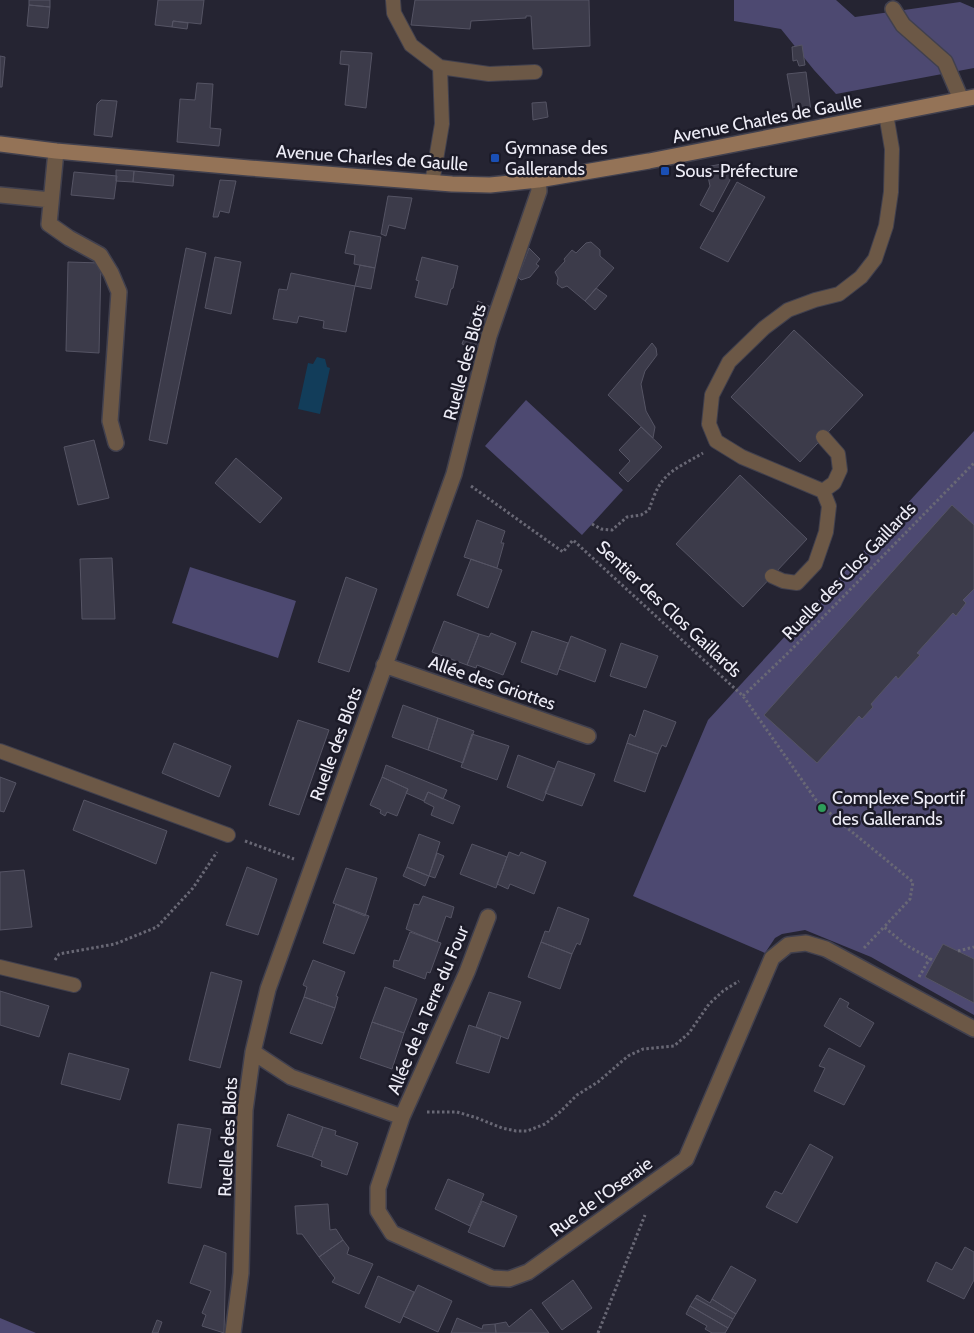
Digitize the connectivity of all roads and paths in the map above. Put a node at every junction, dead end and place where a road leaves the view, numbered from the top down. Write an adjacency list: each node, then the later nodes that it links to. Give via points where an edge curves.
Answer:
1 (393, 0): 3 (lane, via 394,13 411,45)
2 (893, 9): 5 (street, via 903,25 945,62)
3 (440, 67): 4 (lane, via 490,74); 10 (lane, via 442,124)
4 (535, 72)
5 (967, 98): 6 (main road, Avenue Charles de Gaulle)
6 (886, 114): 9 (main road, Avenue Charles de Gaulle); 14 (lane, via 892,149 891,192 886,226 875,259 861,277 840,294 788,310 729,362 712,395 709,424)
7 (0, 144): 8 (main road, Avenue Charles de Gaulle)
8 (56, 151): 10 (main road, Avenue Charles de Gaulle); 12 (street)
9 (538, 180): 10 (main road, Avenue Charles de Gaulle, via 490,185); 17 (street, Ruelle des Blots, via 539,191 489,336)
10 (432, 183)
11 (0, 195): 12 (street)
12 (51, 200): 15 (street, via 49,224 100,255 119,292 110,421)
13 (823, 437): 18 (lane, via 838,454 840,470 834,483)
14 (716, 442): 18 (lane, via 742,458); 19 (path, via 667,475 649,510 627,517 612,530 601,530)
15 (116, 443)
16 (974, 463): 22 (path, Ruelle des Clos Gaillards)
17 (454, 474): 21 (street, Ruelle des Blots); 22 (path, Sentier des Clos Gaillards, via 563,552 573,540)
18 (823, 491): 20 (lane, via 829,506 826,532 815,564 797,582)
19 (592, 524)
20 (772, 576)
21 (384, 665): 23 (street, Allée des Griottes); 26 (street, Ruelle des Blots)
22 (743, 696): 28 (path, Sentier des Clos Gaillards, via 816,800 913,882 910,899)
23 (588, 736)
24 (0, 751): 25 (lane)
25 (228, 835): 26 (path); 35 (path, via 193,888 156,927 115,944 59,954)
26 (313, 866): 38 (street, Ruelle des Blots, via 268,989)
27 (488, 917): 39 (street, Allée de la Terre du Four)
28 (884, 927): 31 (path, via 906,945); 32 (path)
29 (974, 947): 30 (path)
30 (958, 951)
31 (934, 961)
32 (851, 962): 34 (street, Rue de l'Oseraie, via 820,947 788,945 772,958); 37 (street, Rue de l'Oseraie)
33 (0, 967): 35 (lane)
34 (766, 972): 39 (path, via 747,977 723,991 709,1004 689,1033 674,1046 642,1049 628,1056 544,1124 527,1131 502,1128 457,1112 426,1112); 39 (street, Rue de l'Oseraie, via 686,1159 528,1272 509,1279 492,1278 392,1233 378,1211 378,1188)
35 (45, 978): 36 (lane)
36 (74, 985)
37 (974, 1029)
38 (253, 1052): 39 (street, via 291,1076); 41 (street, Ruelle des Blots, via 245,1110 242,1273)
39 (402, 1117)
40 (646, 1214): 42 (path)
41 (233, 1333)
42 (598, 1333)

